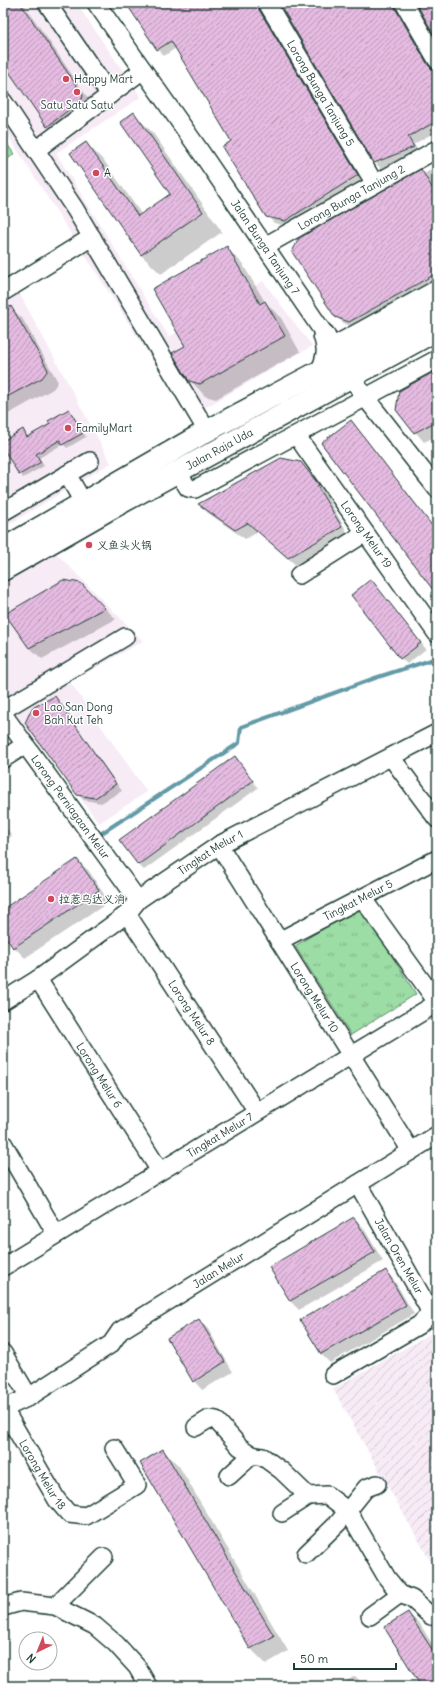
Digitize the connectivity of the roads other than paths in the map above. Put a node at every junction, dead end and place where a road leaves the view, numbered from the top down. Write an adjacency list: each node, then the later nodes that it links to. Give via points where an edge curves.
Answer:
1 (47, 3): 7 (street)
2 (96, 3): 6 (street, Jalan Bunga Tanjung 7)
3 (267, 3): 11 (street, Lorong Bunga Tanjung 5)
4 (404, 3): 5 (street)
5 (437, 60)
6 (143, 70): 7 (street); 13 (street, Jalan Bunga Tanjung 7)
7 (110, 95): 10 (street)
8 (3, 101): 10 (street)
9 (437, 149): 11 (street, Lorong Bunga Tanjung 2)
10 (36, 150): 12 (street)
11 (375, 184): 13 (street, Lorong Bunga Tanjung 2)
12 (92, 237): 15 (street); 23 (street)
13 (265, 246): 19 (street, Jalan Bunga Tanjung 7)
14 (437, 289): 19 (street)
15 (3, 292)
16 (437, 309): 18 (main road, Jalan Raja Uda)
17 (437, 330): 18 (main road, Jalan Raja Uda)
18 (382, 349): 19 (main road, Jalan Raja Uda)
19 (337, 355): 21 (main road, Jalan Raja Uda); 21 (main road, via 328,348); 22 (street, Jalan Bunga Tanjung 7); 26 (main road, Jalan Raja Uda)
20 (437, 360): 22 (street, Jalan Raja Uda)
21 (322, 371): 23 (main road, Jalan Raja Uda)
22 (365, 397): 24 (street, Jalan Raja Uda); 28 (street, Jalan Bunga Tanjung 7)
23 (207, 431): 29 (main road, Jalan Raja Uda)
24 (296, 435): 26 (street, Jalan Raja Uda, via 195,489 188,488); 31 (street, Lorong Melur 19)
25 (90, 460): 27 (street)
26 (178, 472): 33 (main road, Jalan Raja Uda)
27 (67, 474): 29 (street); 30 (street)
28 (437, 489)
29 (83, 502): 32 (main road, Jalan Raja Uda)
30 (3, 512)
31 (365, 533): 34 (street); 35 (street, Lorong Melur 19)
32 (5, 543)
33 (3, 570)
34 (299, 575)
35 (437, 634)
36 (125, 636): 37 (street)
37 (3, 710)
38 (3, 714): 40 (street, Lorong Perniagaan Melur)
39 (437, 733): 41 (street, Tingkat Melur 1)
40 (25, 745): 42 (street); 47 (street, Lorong Perniagaan Melur)
41 (390, 757): 43 (street); 44 (street, Tingkat Melur 1)
42 (3, 759)
43 (437, 819)
44 (219, 845): 47 (street, Tingkat Melur 1); 49 (street, Lorong Melur 10)
45 (437, 859): 46 (street, Tingkat Melur 5)
46 (363, 899): 49 (street, Tingkat Melur 5); 52 (street)
47 (138, 900): 48 (street, Tingkat Melur 1)
48 (127, 914): 50 (street, Tingkat Melur 1); 54 (street, Lorong Melur 8)
49 (280, 941): 53 (street, Lorong Melur 10)
50 (38, 979): 51 (street, Tingkat Melur 1); 58 (street, Lorong Melur 6)
51 (3, 1000)
52 (437, 1002): 53 (street, Tingkat Melur 7)
53 (351, 1055): 54 (street, Tingkat Melur 7); 57 (street, Lorong Melur 10)
54 (257, 1112): 58 (street, Tingkat Melur 7)
55 (437, 1135): 57 (street, Jalan Melur)
56 (3, 1143): 60 (street)
57 (411, 1151): 59 (street, Jalan Melur)
58 (160, 1171): 60 (street, Tingkat Melur 7)
59 (358, 1184): 63 (street, Jalan Oren Melur, via 429,1309 427,1317 419,1325); 64 (street, Jalan Melur, via 120,1331 111,1344)
60 (56, 1234): 61 (street, Tingkat Melur 7)
61 (3, 1267)
62 (3, 1353): 64 (street)
63 (333, 1374)
64 (29, 1397): 65 (street, Jalan Melur)
65 (3, 1409): 67 (street, Lorong Melur 18, via 57,1500 69,1514 86,1516 137,1485)
66 (196, 1427): 68 (street, via 209,1419 216,1420 240,1447)
67 (114, 1448)
68 (252, 1455): 69 (street); 71 (street, via 263,1457)
69 (229, 1476)
70 (377, 1484): 72 (street, via 366,1488)
71 (308, 1496): 72 (street, via 327,1495); 73 (street)
72 (348, 1511): 74 (street); 76 (street, via 387,1578)
73 (282, 1513)
74 (306, 1554)
75 (104, 1557): 77 (street)
76 (400, 1594): 79 (street); 80 (street, via 412,1599 432,1616)
77 (55, 1606): 78 (street, via 21,1602); 81 (street, via 95,1626 116,1644 137,1667)
78 (3, 1607)
79 (370, 1616)
80 (437, 1617)
81 (148, 1686)

